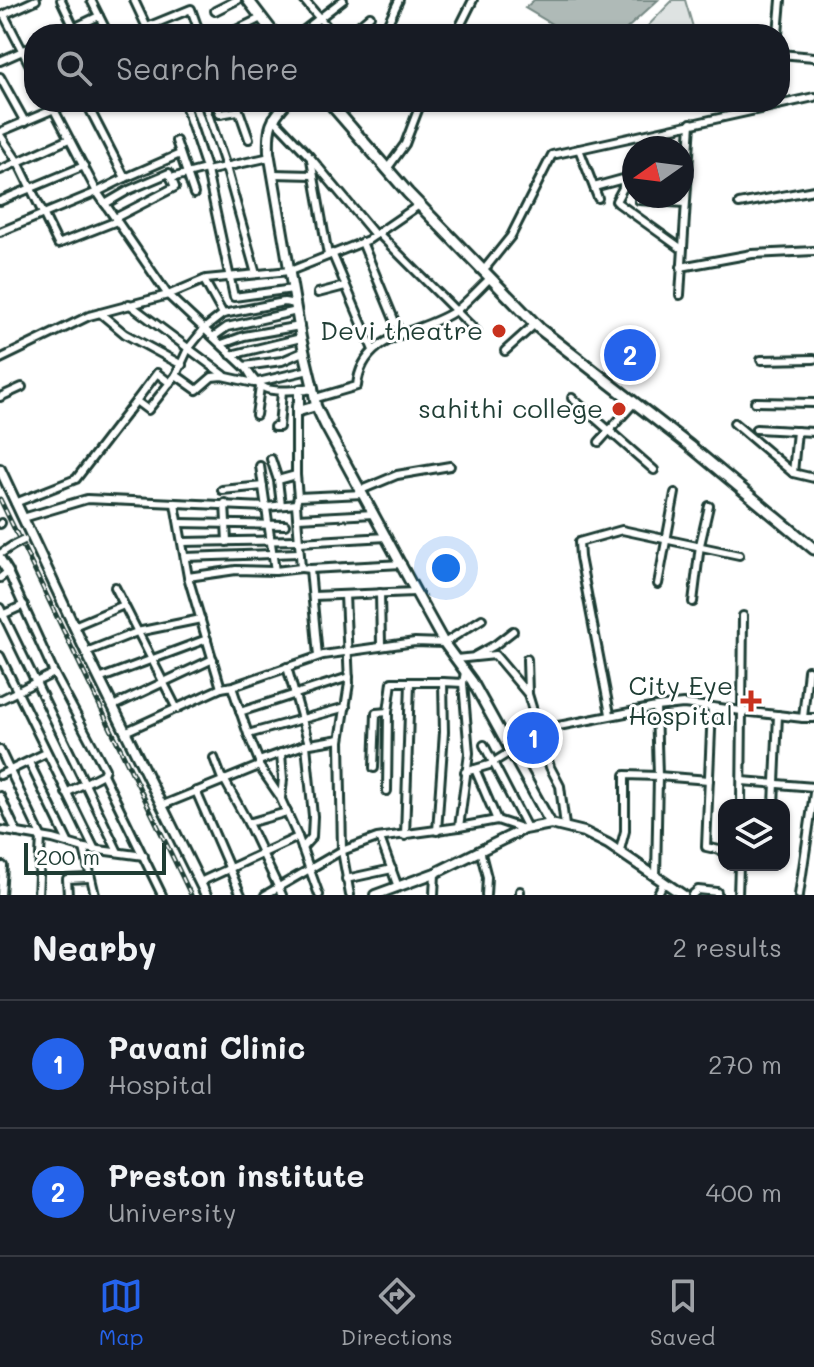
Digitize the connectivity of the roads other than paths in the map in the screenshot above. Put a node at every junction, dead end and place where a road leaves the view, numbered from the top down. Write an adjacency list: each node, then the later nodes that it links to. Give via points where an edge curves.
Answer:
1 (36, 0): 13 (street)
2 (61, 0): 17 (street)
3 (91, 0): 14 (street)
4 (135, 0): 20 (street)
5 (237, 0): 12 (street)
6 (248, 0): 23 (main road)
7 (304, 0): 16 (street)
8 (343, 0): 16 (street)
9 (399, 0): 27 (street)
10 (473, 0): 28 (street)
11 (781, 0): 29 (street)
12 (215, 11)
13 (2, 16): 30 (street)
14 (99, 16): 18 (street); 19 (street)
15 (370, 16): 26 (street)
16 (318, 18): 24 (street); 25 (street)
17 (73, 24)
18 (87, 24)
19 (103, 24)
20 (145, 24)
21 (160, 24): 22 (street, via 191,9)
22 (196, 24)
23 (263, 24)
24 (311, 24)
25 (324, 24)
26 (362, 24)
27 (387, 24)
28 (461, 24)
29 (779, 24)
30 (22, 51): 31 (street); 34 (street)
31 (24, 55)
32 (790, 55): 33 (street)
33 (814, 57)
34 (0, 61)
35 (0, 77): 49 (street)
36 (814, 97): 37 (street)
37 (790, 102)
38 (49, 112): 49 (street)
39 (55, 112): 53 (street)
40 (91, 112): 69 (street)
41 (187, 112): 65 (street)
42 (207, 112): 62 (street)
43 (238, 112): 54 (street)
44 (278, 112): 48 (street)
45 (338, 112): 63 (main road)
46 (417, 112): 63 (street, via 405,144)
47 (743, 112): 50 (street)
48 (273, 118): 58 (street); 59 (street)
49 (25, 122): 51 (street)
50 (691, 123): 52 (street); 56 (street)
51 (0, 134): 60 (street)
52 (689, 136)
53 (69, 139): 60 (street); 61 (street)
54 (249, 139)
55 (176, 141): 57 (street)
56 (579, 149): 72 (street); 97 (street, via 552,155)
57 (180, 154): 66 (street); 69 (street)
58 (270, 157): 62 (street); 67 (street)
59 (310, 157): 68 (street); 89 (street)
60 (18, 162): 64 (street); 73 (street)
61 (84, 166): 73 (street); 76 (street)
62 (226, 167): 65 (street); 96 (street)
63 (387, 169): 82 (main road)
64 (0, 170)
65 (207, 170): 66 (street); 98 (street)
66 (187, 174): 70 (street); 77 (street)
67 (273, 174): 68 (street); 95 (street)
68 (313, 175): 93 (street)
69 (125, 178): 76 (street)
70 (171, 178): 80 (street, via 169,173); 87 (street, via 175,187)
71 (622, 179): 72 (street)
72 (594, 187): 78 (street)
73 (31, 188): 79 (street); 86 (street)
74 (622, 190): 83 (street, via 616,201)
75 (814, 190): 81 (street)
76 (97, 192): 80 (street); 86 (street)
77 (194, 194)
78 (598, 198)
79 (0, 201)
80 (105, 204): 87 (street)
81 (739, 204)
82 (419, 205): 89 (street); 97 (main road)
83 (622, 206)
84 (625, 208): 91 (street)
85 (685, 208): 91 (street)
86 (44, 214): 87 (street, via 58,244); 88 (street)
87 (116, 220): 103 (street)
88 (0, 232)
89 (377, 234): 90 (street); 107 (street)
90 (362, 242): 93 (street); 114 (street)
91 (682, 249): 94 (street)
92 (814, 251): 94 (street, via 752,254)
93 (330, 254): 95 (street); 100 (street)
94 (681, 267): 104 (street)
95 (290, 271): 96 (street); 101 (street)
96 (256, 274): 98 (street)
97 (487, 274): 107 (street); 110 (main road)
98 (229, 276): 99 (street); 101 (street, via 234,297)
99 (204, 280): 103 (street); 109 (street)
100 (345, 286): 102 (street); 119 (street)
101 (293, 289): 106 (street)
102 (318, 293)
103 (168, 295): 105 (street); 112 (street)
104 (680, 295)
105 (129, 304): 108 (street); 118 (street)
106 (297, 308): 109 (street, via 284,302); 111 (street); 115 (street, via 227,327)
107 (456, 310): 113 (street); 114 (street)
108 (100, 313): 123 (street); 126 (street, via 125,334)
109 (223, 314): 112 (street)
110 (535, 324): 121 (street); 142 (main road)
111 (300, 326): 116 (street); 117 (street)
112 (205, 328): 115 (street); 118 (street)
113 (477, 332)
114 (400, 334): 119 (street)
115 (213, 337): 117 (street)
116 (301, 338): 120 (street); 122 (street)
117 (222, 344): 122 (street)
118 (188, 349): 126 (street); 130 (street)
119 (373, 350): 140 (street, via 359,370 357,386)
120 (305, 351): 127 (street, via 282,361); 128 (street)
121 (505, 351)
122 (231, 355): 127 (street)
123 (0, 359)
124 (814, 359): 125 (street)
125 (761, 360)
126 (182, 365): 129 (street)
127 (244, 366): 132 (street)
128 (309, 370): 132 (street); 134 (street)
129 (176, 375): 130 (street, via 197,390 212,377); 131 (street)
130 (227, 377): 132 (street)
131 (170, 383): 139 (street, via 148,410); 139 (street, via 157,373)
132 (257, 385): 136 (street); 144 (street)
133 (22, 387): 137 (street)
134 (313, 388): 135 (street); 140 (street)
135 (297, 390): 136 (street); 140 (street, via 299,411); 158 (street)
136 (282, 391): 146 (street, via 279,427)
137 (0, 397)
138 (572, 398): 148 (street)
139 (136, 401): 166 (street, via 76,479)
140 (316, 402): 163 (street)
141 (755, 402): 143 (street)
142 (634, 403): 148 (street); 187 (main road)
143 (814, 403)
144 (256, 415)
145 (734, 423): 157 (street)
146 (274, 427)
147 (756, 429): 149 (street)
148 (610, 431): 151 (street); 156 (street)
149 (797, 431): 150 (street); 157 (street)
150 (814, 432)
151 (599, 442)
152 (271, 459): 160 (street)
153 (260, 466): 161 (street)
154 (450, 466): 163 (street, via 397,475)
155 (0, 469): 166 (street)
156 (654, 470)
157 (793, 473): 159 (street)
158 (296, 475): 160 (street); 165 (street)
159 (814, 478)
160 (278, 480): 169 (street)
161 (263, 486): 162 (street); 171 (street)
162 (222, 490)
163 (362, 492): 165 (street); 172 (street)
164 (675, 493): 181 (street)
165 (297, 501): 169 (street); 174 (street)
166 (15, 503): 173 (street)
167 (225, 503): 168 (street); 171 (street); 176 (street)
168 (175, 504): 173 (street, via 87,499); 175 (street)
169 (281, 505): 171 (street)
170 (709, 506): 186 (street)
171 (266, 507): 178 (street)
172 (374, 514): 174 (street); 179 (street)
173 (18, 516): 180 (street)
174 (298, 518): 183 (street)
175 (179, 523): 176 (street); 184 (street)
176 (226, 525): 178 (street); 185 (street)
177 (285, 525): 178 (street)
178 (269, 526): 182 (street)
179 (387, 537): 183 (street); 193 (street)
180 (28, 539): 190 (street, bridge); 212 (street)
181 (667, 540): 186 (street); 199 (street); 252 (street, via 622,530 579,542)
182 (270, 541): 183 (street); 185 (street); 191 (street)
183 (298, 541): 188 (street)
184 (182, 542): 185 (street); 192 (street)
185 (227, 542)
186 (700, 545): 189 (street); 205 (street)
187 (814, 549)
188 (299, 553): 191 (street); 194 (street)
189 (739, 555)
190 (0, 556): 197 (street)
191 (273, 556): 192 (street); 196 (street)
192 (185, 557): 198 (street)
193 (402, 564): 195 (street); 201 (street)
194 (301, 568): 195 (street); 196 (street)
195 (310, 569): 204 (street)
196 (275, 571): 198 (street)
197 (4, 575): 206 (street)
198 (188, 577): 210 (street)
199 (658, 584)
200 (115, 587): 207 (street)
201 (415, 592): 202 (street); 216 (street)
202 (380, 593): 203 (street); 217 (street)
203 (345, 595): 204 (street); 218 (street)
204 (313, 596): 221 (street)
205 (693, 602)
206 (24, 605): 208 (street); 230 (street)
207 (124, 605): 212 (street); 214 (street)
208 (2, 612): 233 (street)
209 (743, 616): 249 (street)
210 (201, 619): 214 (street); 215 (street)
211 (482, 619): 216 (street)
212 (74, 626): 219 (street)
213 (513, 631): 224 (street)
214 (137, 632): 219 (street); 226 (street)
215 (207, 639): 222 (street); 226 (street)
216 (444, 643): 217 (street); 223 (street)
217 (381, 645): 218 (street)
218 (348, 650): 221 (street); 231 (street)
219 (86, 652): 232 (street)
220 (0, 656): 240 (street)
221 (318, 656): 227 (street)
222 (213, 659): 236 (street); 239 (street)
223 (456, 659): 224 (street); 229 (street)
224 (468, 659): 242 (street, via 495,655)
225 (527, 659): 242 (street)
226 (152, 660): 232 (street); 236 (street)
227 (287, 667): 238 (street); 241 (street)
228 (808, 670): 255 (street)
229 (465, 672): 237 (street); 260 (street)
230 (54, 673): 233 (street); 278 (street)
231 (349, 677): 241 (street); 245 (street)
232 (99, 679): 244 (street)
233 (35, 682): 240 (street); 285 (street)
234 (410, 682): 235 (street); 251 (street, via 392,682); 305 (street)
235 (443, 682): 237 (street); 303 (street)
236 (164, 683): 244 (street); 248 (street)
237 (463, 683): 277 (street, via 469,753)
238 (232, 687): 239 (street); 250 (street)
239 (221, 688): 248 (street)
240 (16, 691): 243 (street); 268 (street)
241 (295, 693): 250 (street); 254 (street)
242 (528, 694): 257 (street)
243 (0, 700)
244 (113, 706): 258 (street)
245 (346, 707): 254 (street); 261 (street)
246 (656, 707): 247 (street); 252 (street); 280 (street)
247 (712, 707): 249 (street); 282 (street)
248 (177, 709): 258 (street)
249 (742, 711): 253 (street); 283 (street)
250 (240, 712): 259 (street)
251 (388, 712): 264 (street, via 376,713); 265 (street)
252 (610, 714): 257 (street)
253 (778, 715): 255 (street); 284 (street)
254 (302, 718): 259 (street); 262 (street)
255 (803, 718): 256 (street)
256 (814, 718)
257 (538, 728): 260 (street); 299 (street, via 560,786)
258 (127, 731): 294 (street)
259 (248, 734): 272 (street)
260 (502, 737): 267 (street)
261 (340, 739): 262 (street); 316 (street)
262 (308, 745): 269 (street); 311 (street, via 312,837)
263 (484, 745): 273 (street)
264 (374, 747): 265 (street); 274 (street)
265 (389, 749): 288 (street)
266 (0, 750): 276 (street)
267 (510, 752): 273 (street); 298 (street)
268 (46, 753): 271 (street); 289 (street)
269 (281, 753): 272 (street); 291 (street)
270 (214, 758): 281 (street)
271 (29, 762): 276 (street); 309 (street)
272 (259, 763): 281 (street); 291 (street)
273 (492, 764): 275 (street); 301 (street)
274 (374, 768)
275 (475, 769): 277 (street); 296 (street)
276 (9, 770): 279 (street); 306 (street)
277 (465, 772): 300 (street)
278 (103, 774): 285 (street); 319 (street)
279 (0, 775)
280 (658, 776): 282 (street); 314 (street, via 625,775); 328 (street)
281 (223, 779): 287 (street); 297 (street)
282 (709, 780): 315 (street, via 706,847)
283 (742, 781): 284 (street); 292 (street)
284 (775, 782): 286 (street); 293 (street)
285 (84, 783): 289 (street); 317 (street)
286 (814, 790): 350 (street)
287 (196, 791): 294 (street); 323 (street)
288 (387, 791)
289 (66, 793): 312 (street)
290 (0, 796): 304 (street)
291 (281, 798): 295 (street)
292 (741, 799)
293 (774, 799)
294 (163, 805): 329 (street)
295 (287, 812): 297 (street); 307 (street)
296 (497, 820): 300 (street); 301 (street)
297 (248, 823): 318 (street)
298 (551, 824): 299 (street); 301 (street)
299 (565, 826): 314 (street)
300 (459, 827): 303 (street)
301 (525, 829): 313 (street)
302 (0, 830): 304 (street)
303 (437, 831): 305 (street)
304 (17, 833): 306 (street)
305 (405, 836): 308 (street)
306 (41, 837): 309 (street); 333 (street)
307 (298, 837): 311 (street); 318 (street)
308 (380, 838): 316 (street); 322 (street)
309 (68, 842): 310 (street)
310 (84, 848): 312 (street); 326 (street)
311 (302, 848): 321 (street)
312 (95, 850): 317 (street)
313 (480, 850): 325 (street); 344 (street)
314 (620, 850): 328 (street)
315 (718, 850)
316 (342, 851): 321 (street); 327 (street)
317 (118, 852): 319 (street)
318 (262, 854): 323 (street); 331 (street)
319 (144, 856): 336 (street)
320 (3, 866): 332 (street)
321 (311, 869): 331 (street); 340 (street)
322 (392, 869): 327 (street); 330 (street)
323 (228, 870): 329 (street); 338 (street)
324 (739, 871): 349 (street)
325 (435, 873): 330 (street); 343 (street)
326 (90, 878): 334 (street, via 67,879); 335 (street)
327 (346, 879): 341 (street)
328 (660, 880): 345 (street); 346 (street)
329 (200, 882): 337 (street)
330 (398, 887): 342 (street)
331 (280, 891): 339 (street)
332 (1, 895)
333 (38, 895)
334 (68, 895)
335 (95, 895)
336 (162, 895)
337 (206, 895)
338 (241, 895)
339 (265, 895)
340 (319, 895)
341 (350, 895)
342 (375, 895)
343 (434, 895)
344 (486, 895)
345 (657, 895)
346 (683, 895)
347 (692, 895): 348 (street, via 698,890)
348 (717, 895)
349 (738, 895)
350 (799, 895)

